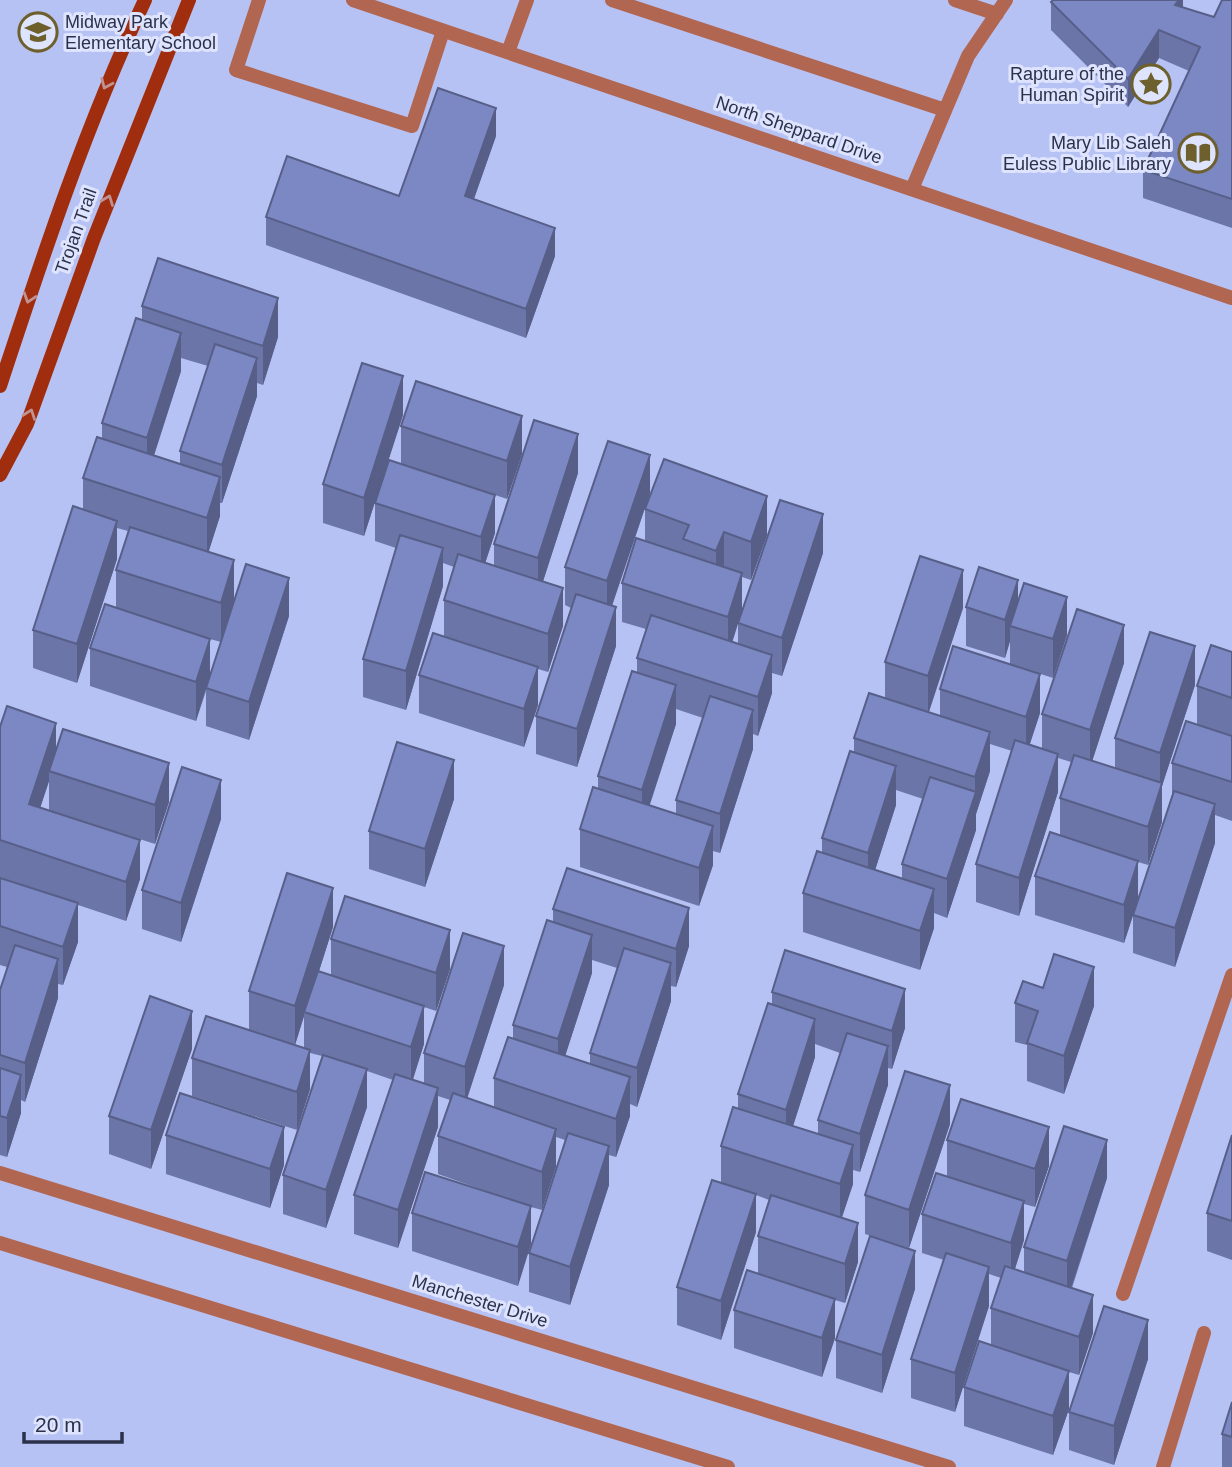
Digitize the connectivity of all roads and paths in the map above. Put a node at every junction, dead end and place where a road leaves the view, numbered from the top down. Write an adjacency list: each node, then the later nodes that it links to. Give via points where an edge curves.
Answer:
1 (145, 0): 15 (street, Trojan Trail, one-way to 15, via 91,120)
2 (189, 0): 16 (street, Trojan Trail, one-way to 2, via 27,424 99,225)
3 (259, 0): 10 (street, via 236,70 412,126)
4 (353, 0): 10 (street, North Sheppard Drive)
5 (527, 0): 11 (street)
6 (612, 0): 12 (street)
7 (955, 0): 9 (street)
8 (1006, 0): 9 (street)
9 (997, 14): 12 (street, via 968,56)
10 (443, 30): 11 (street, North Sheppard Drive)
11 (508, 52): 13 (street, North Sheppard Drive)
12 (945, 110): 13 (street)
13 (912, 189): 14 (street, North Sheppard Drive)
14 (1232, 298)
15 (0, 386)
16 (0, 475)
17 (1232, 975): 20 (street)
18 (0, 1172): 23 (street, Manchester Drive)
19 (0, 1243): 22 (street)
20 (1124, 1294)
21 (1204, 1333): 24 (street)
22 (728, 1467)
23 (949, 1467)
24 (1163, 1467)

